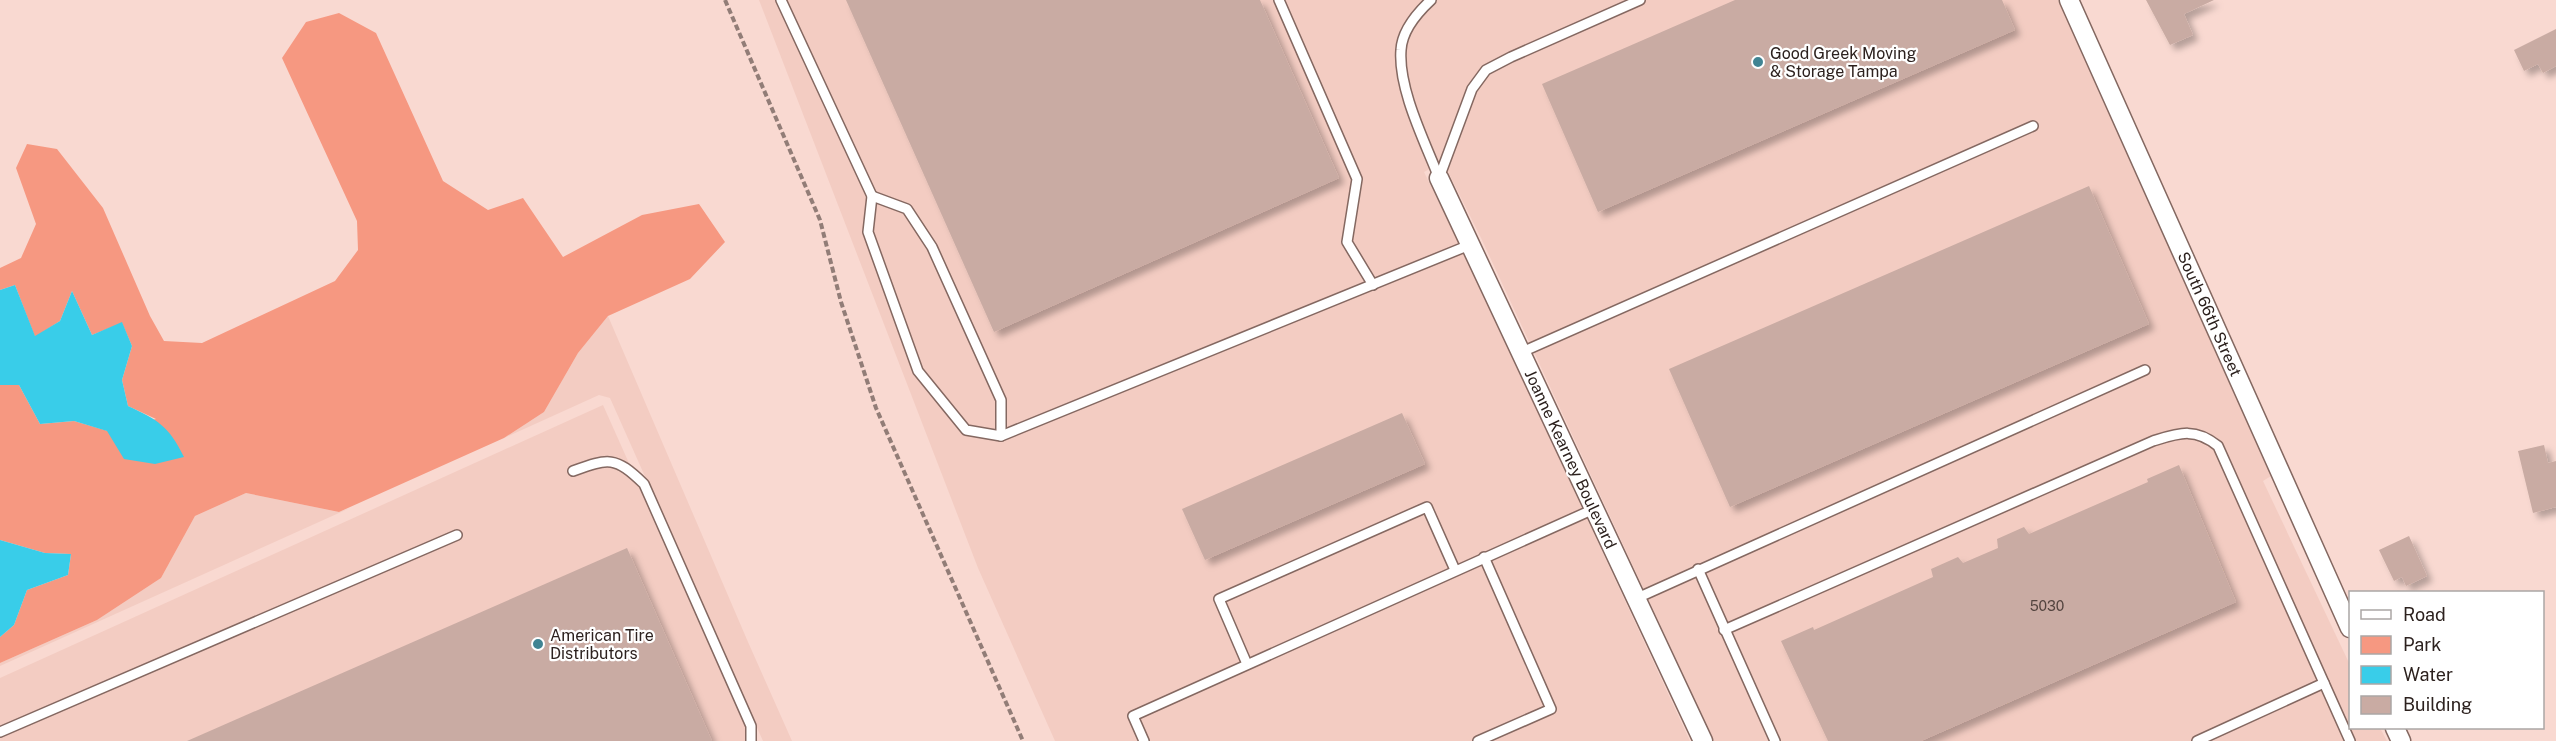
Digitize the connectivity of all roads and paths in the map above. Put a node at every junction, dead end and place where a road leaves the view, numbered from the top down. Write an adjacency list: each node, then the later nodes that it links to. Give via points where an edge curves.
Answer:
1 (725, 0): 28 (path, via 820,220 841,302 876,408)
2 (781, 0): 9 (lane)
3 (1279, 0): 11 (lane, via 1357,179 1347,242)
4 (1431, 0): 8 (lane, via 1414,16 1401,49 1404,83)
5 (1640, 0): 8 (lane, via 1486,70 1472,89)
6 (2069, 0): 22 (street, South 66th Street)
7 (2033, 126): 12 (lane)
8 (1439, 178): 10 (street, Joanne Kearney Boulevard)
9 (872, 196): 14 (lane, via 907,209 932,247 1002,400); 14 (lane, via 867,232 918,371 966,430)
10 (1472, 244): 11 (lane); 12 (street, Joanne Kearney Boulevard)
11 (1373, 285): 14 (lane)
12 (1522, 352): 16 (street, Joanne Kearney Boulevard)
13 (2145, 370): 19 (lane)
14 (1001, 436)
15 (573, 471): 27 (lane, via 603,460 626,466 644,484 751,726)
16 (1594, 509): 18 (lane); 21 (street, Joanne Kearney Boulevard)
17 (457, 535): 26 (lane)
18 (1484, 557): 20 (lane); 30 (lane, via 1551,709)
19 (1698, 569): 21 (lane); 23 (lane)
20 (1455, 570): 24 (lane); 24 (lane, via 1427,507 1219,598)
21 (1635, 598): 31 (street, Joanne Kearney Boulevard)
22 (2349, 626)
23 (1725, 630): 25 (lane, via 2153,441 2178,433 2204,435 2218,446); 32 (lane)
24 (1247, 664): 29 (lane, via 1133,716)
25 (2324, 683): 33 (lane); 34 (lane)
26 (0, 732)
27 (751, 741)
28 (1023, 741)
29 (1144, 741)
30 (1478, 741)
31 (1702, 741)
32 (1774, 741)
33 (2197, 741)
34 (2350, 741)

